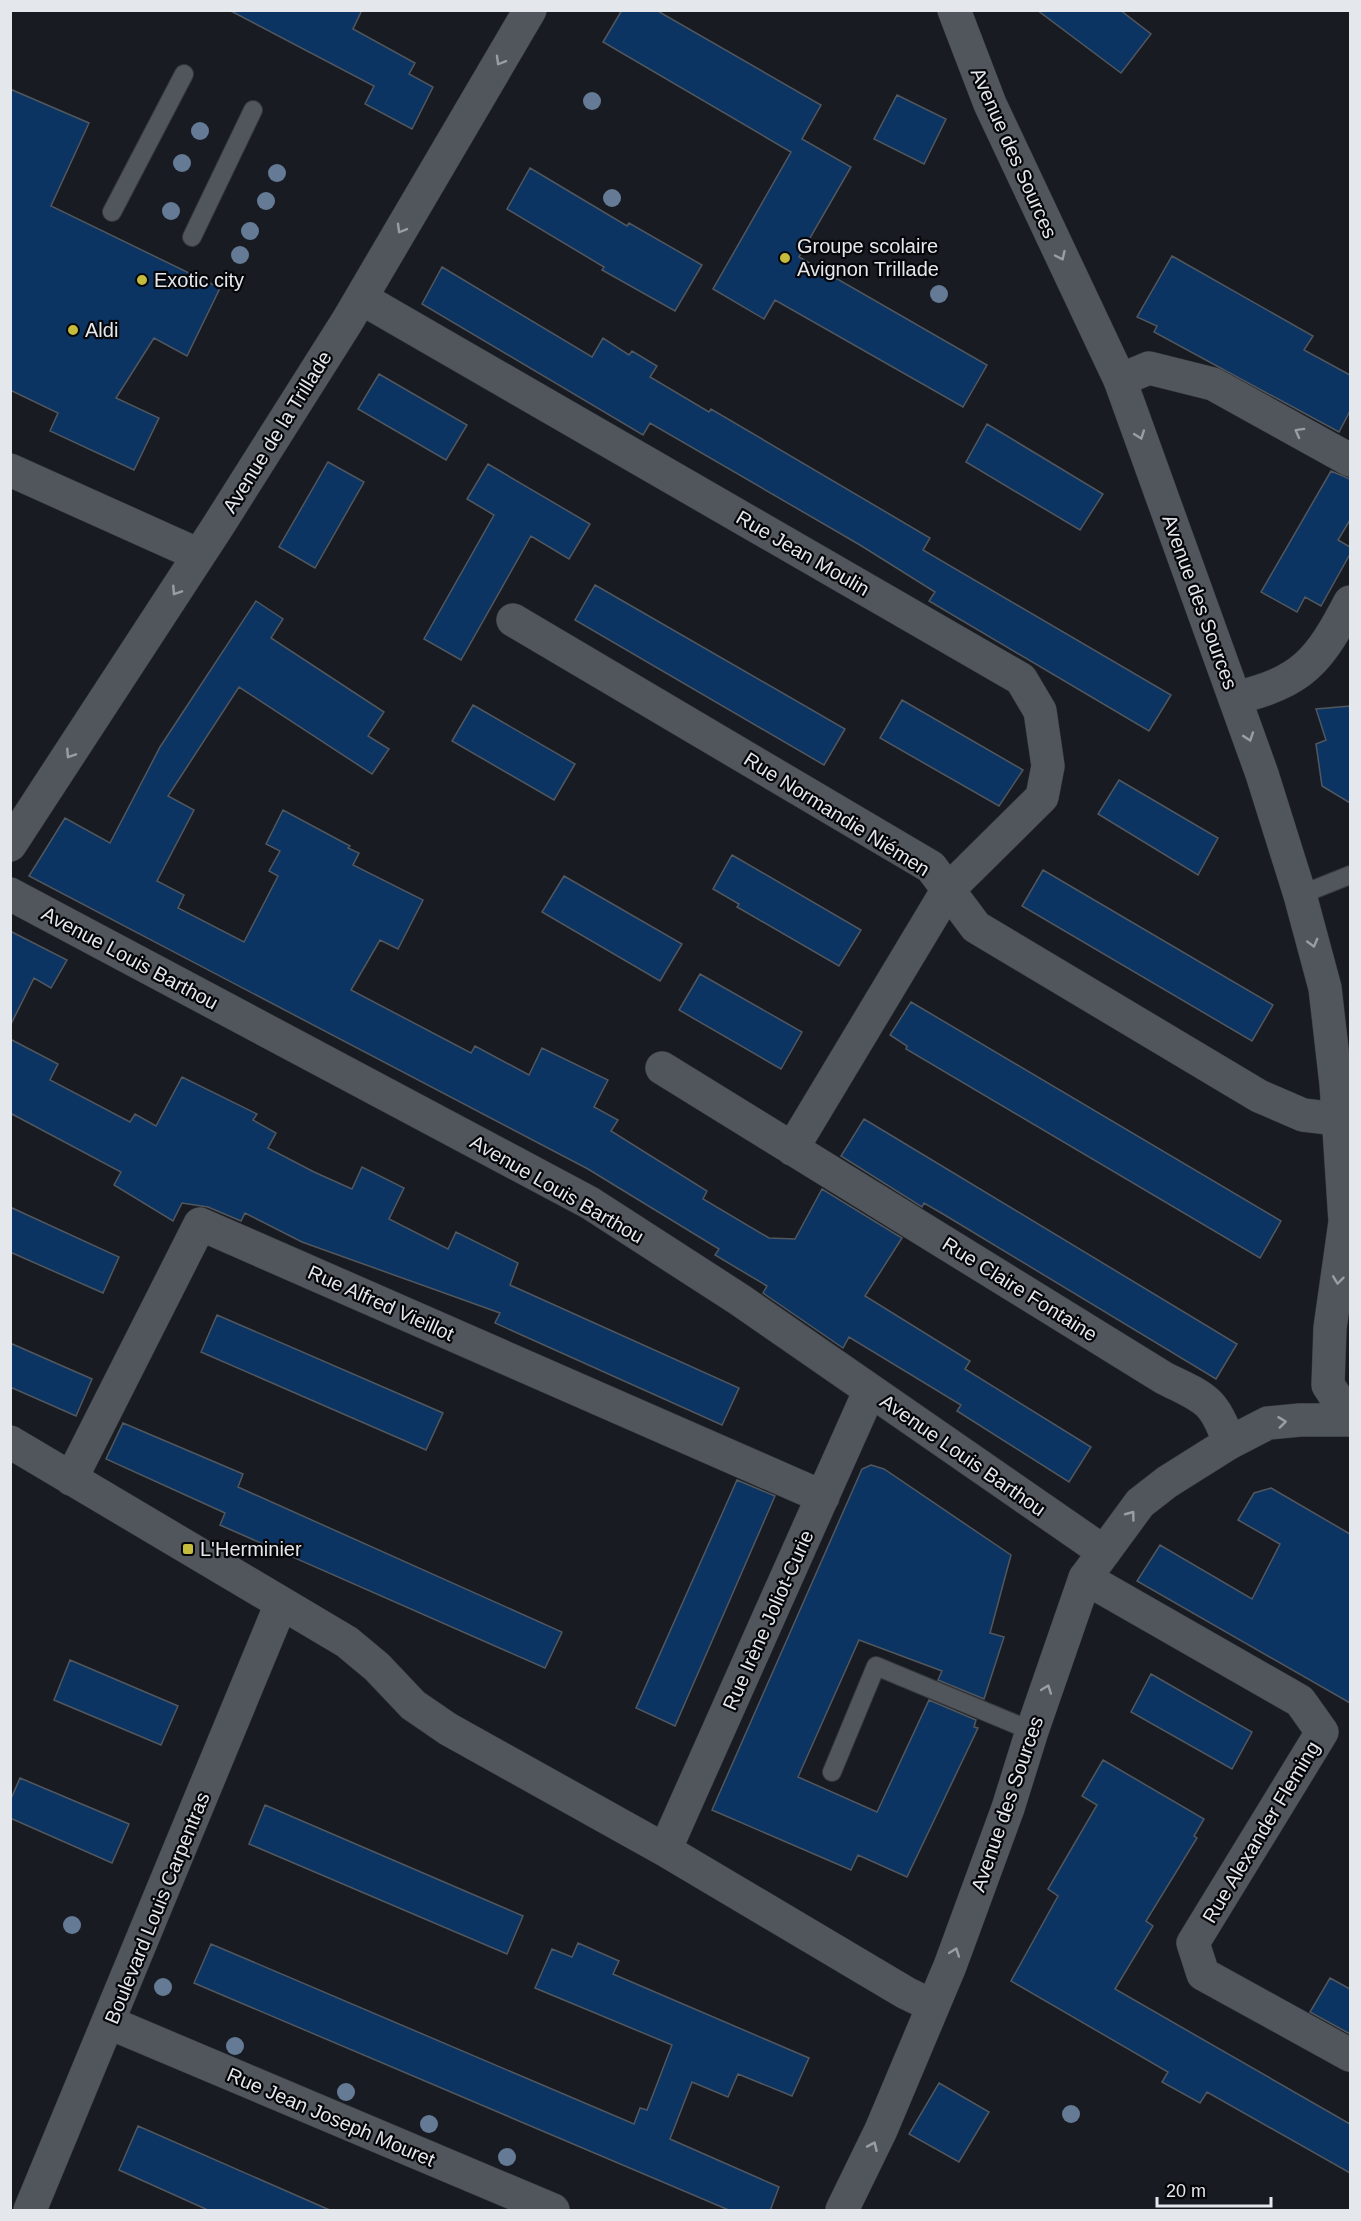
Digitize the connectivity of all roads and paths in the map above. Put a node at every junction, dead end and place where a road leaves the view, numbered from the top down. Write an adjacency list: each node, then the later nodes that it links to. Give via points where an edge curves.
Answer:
1 (954, 10): 8 (street, Avenue des Sources, one-way to 8, via 990,104)
2 (521, 13): 7 (street, Avenue de la Trillade, one-way to 7)
3 (184, 74): 5 (lane)
4 (253, 110): 6 (lane)
5 (112, 212)
6 (192, 237)
7 (361, 298): 11 (street, Avenue de la Trillade); 17 (street, Rue Jean Moulin, via 1021,678 1040,711 1048,766 1042,797)
8 (1119, 380): 9 (street, one-way to 8, via 1213,384 1149,368); 14 (street, Avenue des Sources, one-way to 14)
9 (1350, 460)
10 (10, 470): 11 (street)
11 (199, 555): 15 (street, Avenue de la Trillade, one-way to 15)
12 (1350, 602): 14 (street, via 1328,645 1299,675 1264,692)
13 (513, 620): 17 (street, Rue Normandie Niémen, via 931,867)
14 (1235, 698): 19 (street, Avenue des Sources, one-way to 19)
15 (10, 844)
16 (1350, 875): 19 (lane)
17 (947, 891): 21 (street, Rue Normandie Niémen, via 976,927 1259,1096 1303,1115); 22 (street)
18 (10, 894): 23 (street, Avenue Louis Barthou, via 590,1203)
19 (1300, 896): 21 (street, Avenue des Sources, one-way to 21, via 1325,988)
20 (662, 1068): 22 (street, Rue Claire Fontaine)
21 (1337, 1119): 24 (street, Avenue des Sources, one-way to 24, via 1345,1222 1326,1365 1328,1384)
22 (792, 1149): 26 (street, Rue Claire Fontaine, via 1164,1378 1208,1401 1222,1422)
23 (870, 1390): 28 (street, Rue Irène Joliot-Curie); 29 (street, Avenue Louis Barthou)
24 (1349, 1416): 26 (street, Avenue des Sources, one-way to 24, via 1268,1423)
25 (10, 1442): 27 (street)
26 (1229, 1443): 29 (street, Avenue des Sources, one-way to 26, via 1140,1503)
27 (71, 1479): 28 (street, Rue Alfred Vieillot, via 200,1224); 31 (street)
28 (823, 1497): 34 (street, Rue Irène Joliot-Curie)
29 (1104, 1552): 30 (street, Avenue des Sources)
30 (1085, 1578): 32 (street, Avenue des Sources, one-way to 30); 37 (street, Rue Alexander Fleming, via 1300,1701 1322,1732 1193,1943 1203,1974)
31 (281, 1604): 34 (street, via 347,1642 412,1705 448,1729); 36 (street, Boulevard Louis Carpentras)
32 (1032, 1731): 33 (lane, via 876,1666); 35 (street, Avenue des Sources, one-way to 32, via 1008,1809)
33 (832, 1772)
34 (665, 1850): 35 (street)
35 (933, 2006): 40 (street, Avenue des Sources, one-way to 35)
36 (110, 2023): 38 (street, Boulevard Louis Carpentras); 39 (street, Rue Jean Joseph Mouret)
37 (1350, 2055)
38 (30, 2211)
39 (553, 2211)
40 (842, 2211)

